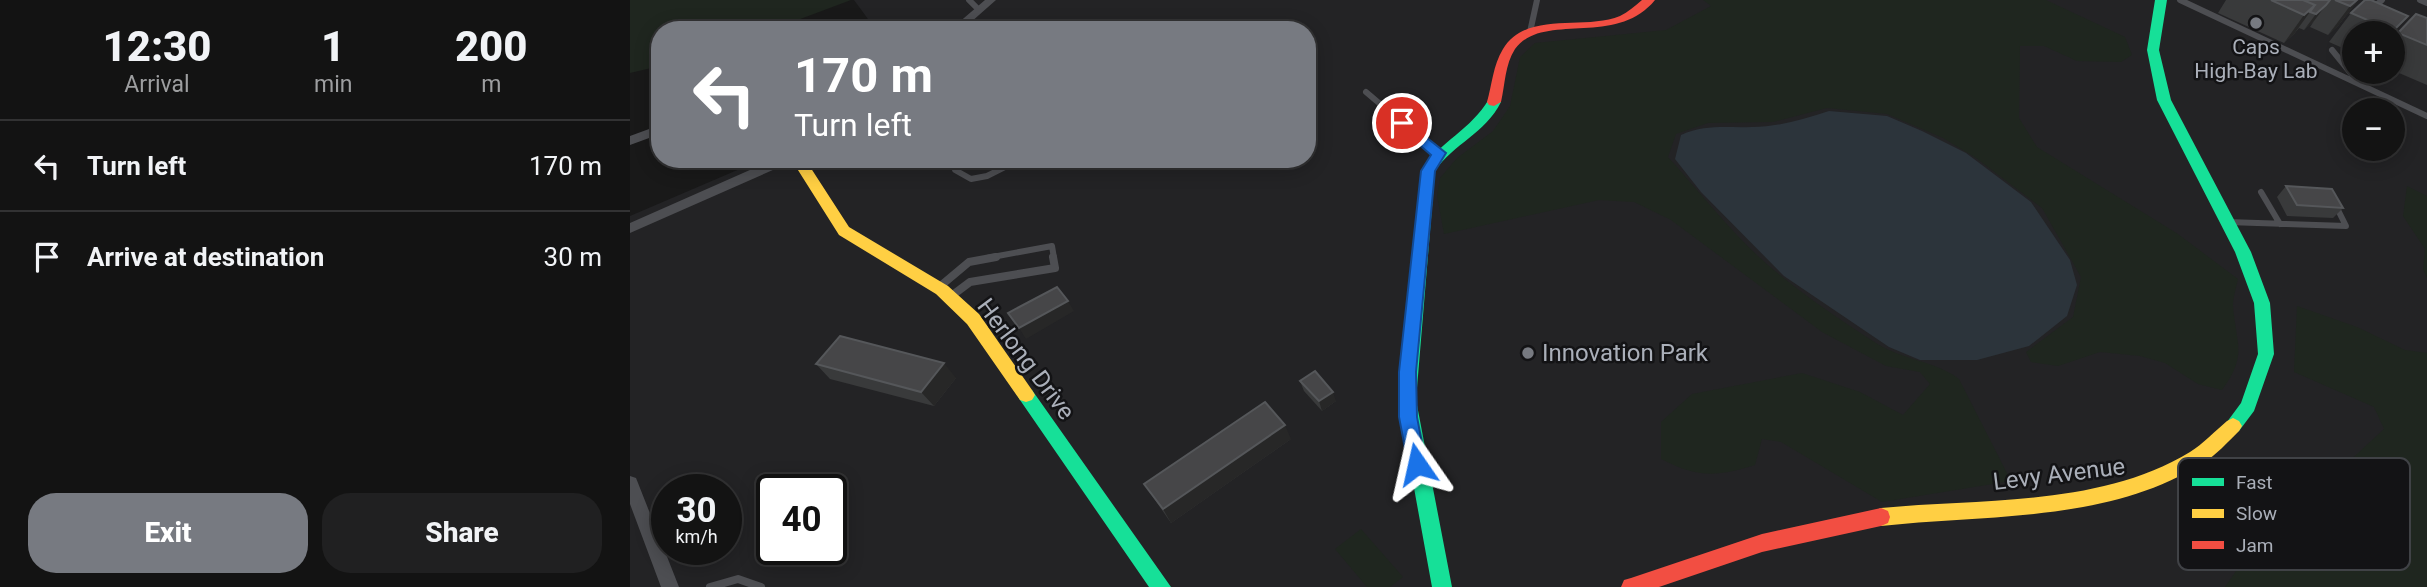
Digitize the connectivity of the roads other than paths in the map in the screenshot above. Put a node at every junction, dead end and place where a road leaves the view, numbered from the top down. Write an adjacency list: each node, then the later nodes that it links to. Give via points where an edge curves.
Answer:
1 (969, 0): 10 (lane)
2 (990, 0): 10 (street)
3 (1537, 0): 13 (lane)
4 (1649, 0): 13 (street, via 1613,23)
5 (2161, 0): 29 (street, Levy Avenue, via 2153,30 2156,69 2178,128)
6 (2180, 0): 16 (lane)
7 (2382, 0): 11 (lane)
8 (2420, 0): 9 (lane)
9 (2427, 3)
10 (978, 9): 12 (street)
11 (2363, 17)
12 (965, 21)
13 (1530, 32): 22 (street, via 1511,44 1487,117 1476,130)
14 (2332, 50): 15 (lane)
15 (2342, 62)
16 (2342, 76)
17 (2360, 84): 19 (lane)
18 (1366, 92): 22 (lane)
19 (2427, 116)
20 (651, 133): 21 (street)
21 (630, 141)
22 (1439, 153): 40 (street, via 1428,171 1406,385 1411,439)
23 (767, 168): 31 (street)
24 (804, 168): 32 (street, Herlong Drive, via 844,231)
25 (955, 168): 26 (lane, via 971,179)
26 (1003, 168)
27 (2261, 192): 30 (lane)
28 (2329, 194): 30 (lane, via 2346,226)
29 (2227, 222): 30 (lane); 33 (street, Levy Avenue, via 2262,300 2266,353 2253,398 2241,418)
30 (2280, 223)
31 (630, 228)
32 (944, 293): 32 (lane, via 969,262 1052,246 1055,268 970,282); 39 (street, Herlong Drive, via 973,319)
33 (2198, 458)
34 (2178, 471): 41 (street, Levy Avenue, via 2115,493 1841,524 1710,558)
35 (630, 483): 36 (street)
36 (670, 587)
37 (710, 587): 38 (lane, via 737,579)
38 (761, 587)
39 (1161, 587)
40 (1442, 587)
41 (1631, 587)

